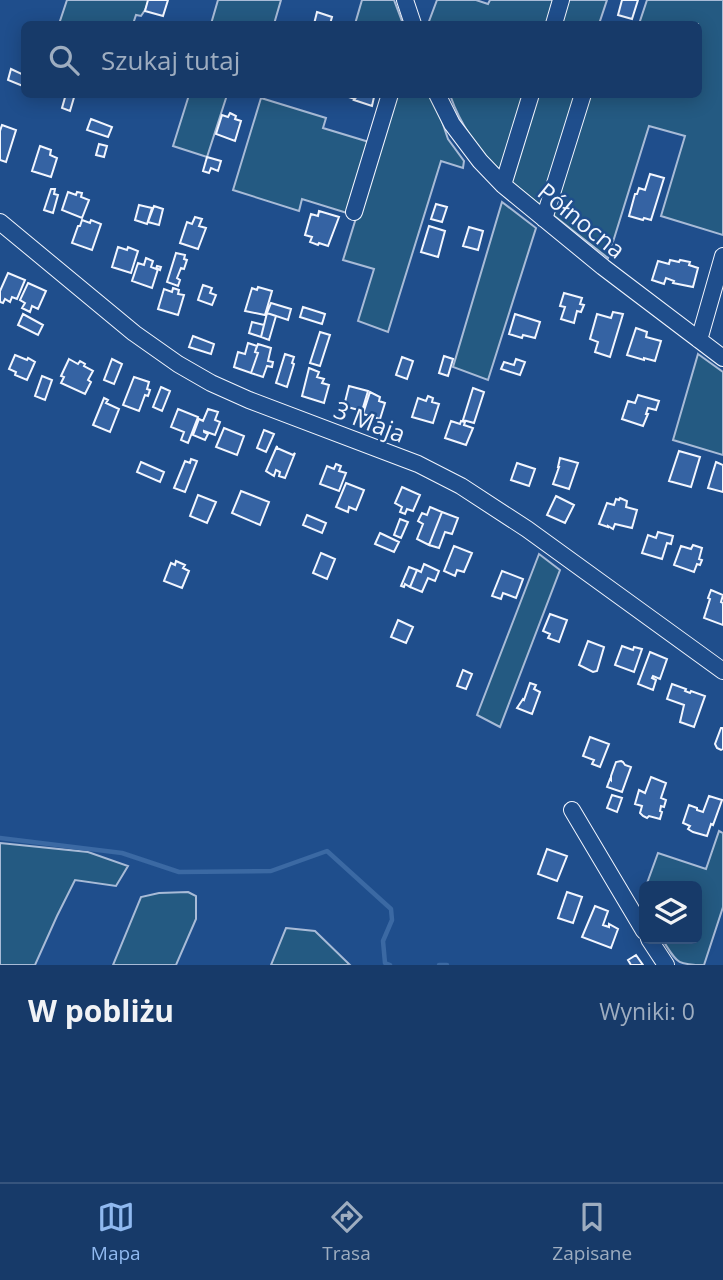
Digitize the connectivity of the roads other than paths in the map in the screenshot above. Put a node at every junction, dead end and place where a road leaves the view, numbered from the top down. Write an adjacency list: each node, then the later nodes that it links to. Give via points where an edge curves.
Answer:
1 (561, 0): 2 (street)
2 (555, 21)
3 (389, 98): 8 (street)
4 (439, 98): 7 (street, Północna, via 452,124)
5 (530, 98): 7 (street)
6 (582, 98): 9 (street)
7 (503, 185): 9 (street, Północna)
8 (354, 212)
9 (544, 219): 12 (street, Północna)
10 (0, 222): 14 (street, 3 Maja, via 134,333 194,374 249,400 418,464 461,486 527,528)
11 (723, 256): 12 (street)
12 (699, 340): 13 (street, Północna)
13 (723, 358)
14 (723, 671)
15 (572, 810): 16 (street)
16 (639, 923)
17 (652, 944): 18 (street)
18 (666, 965)

